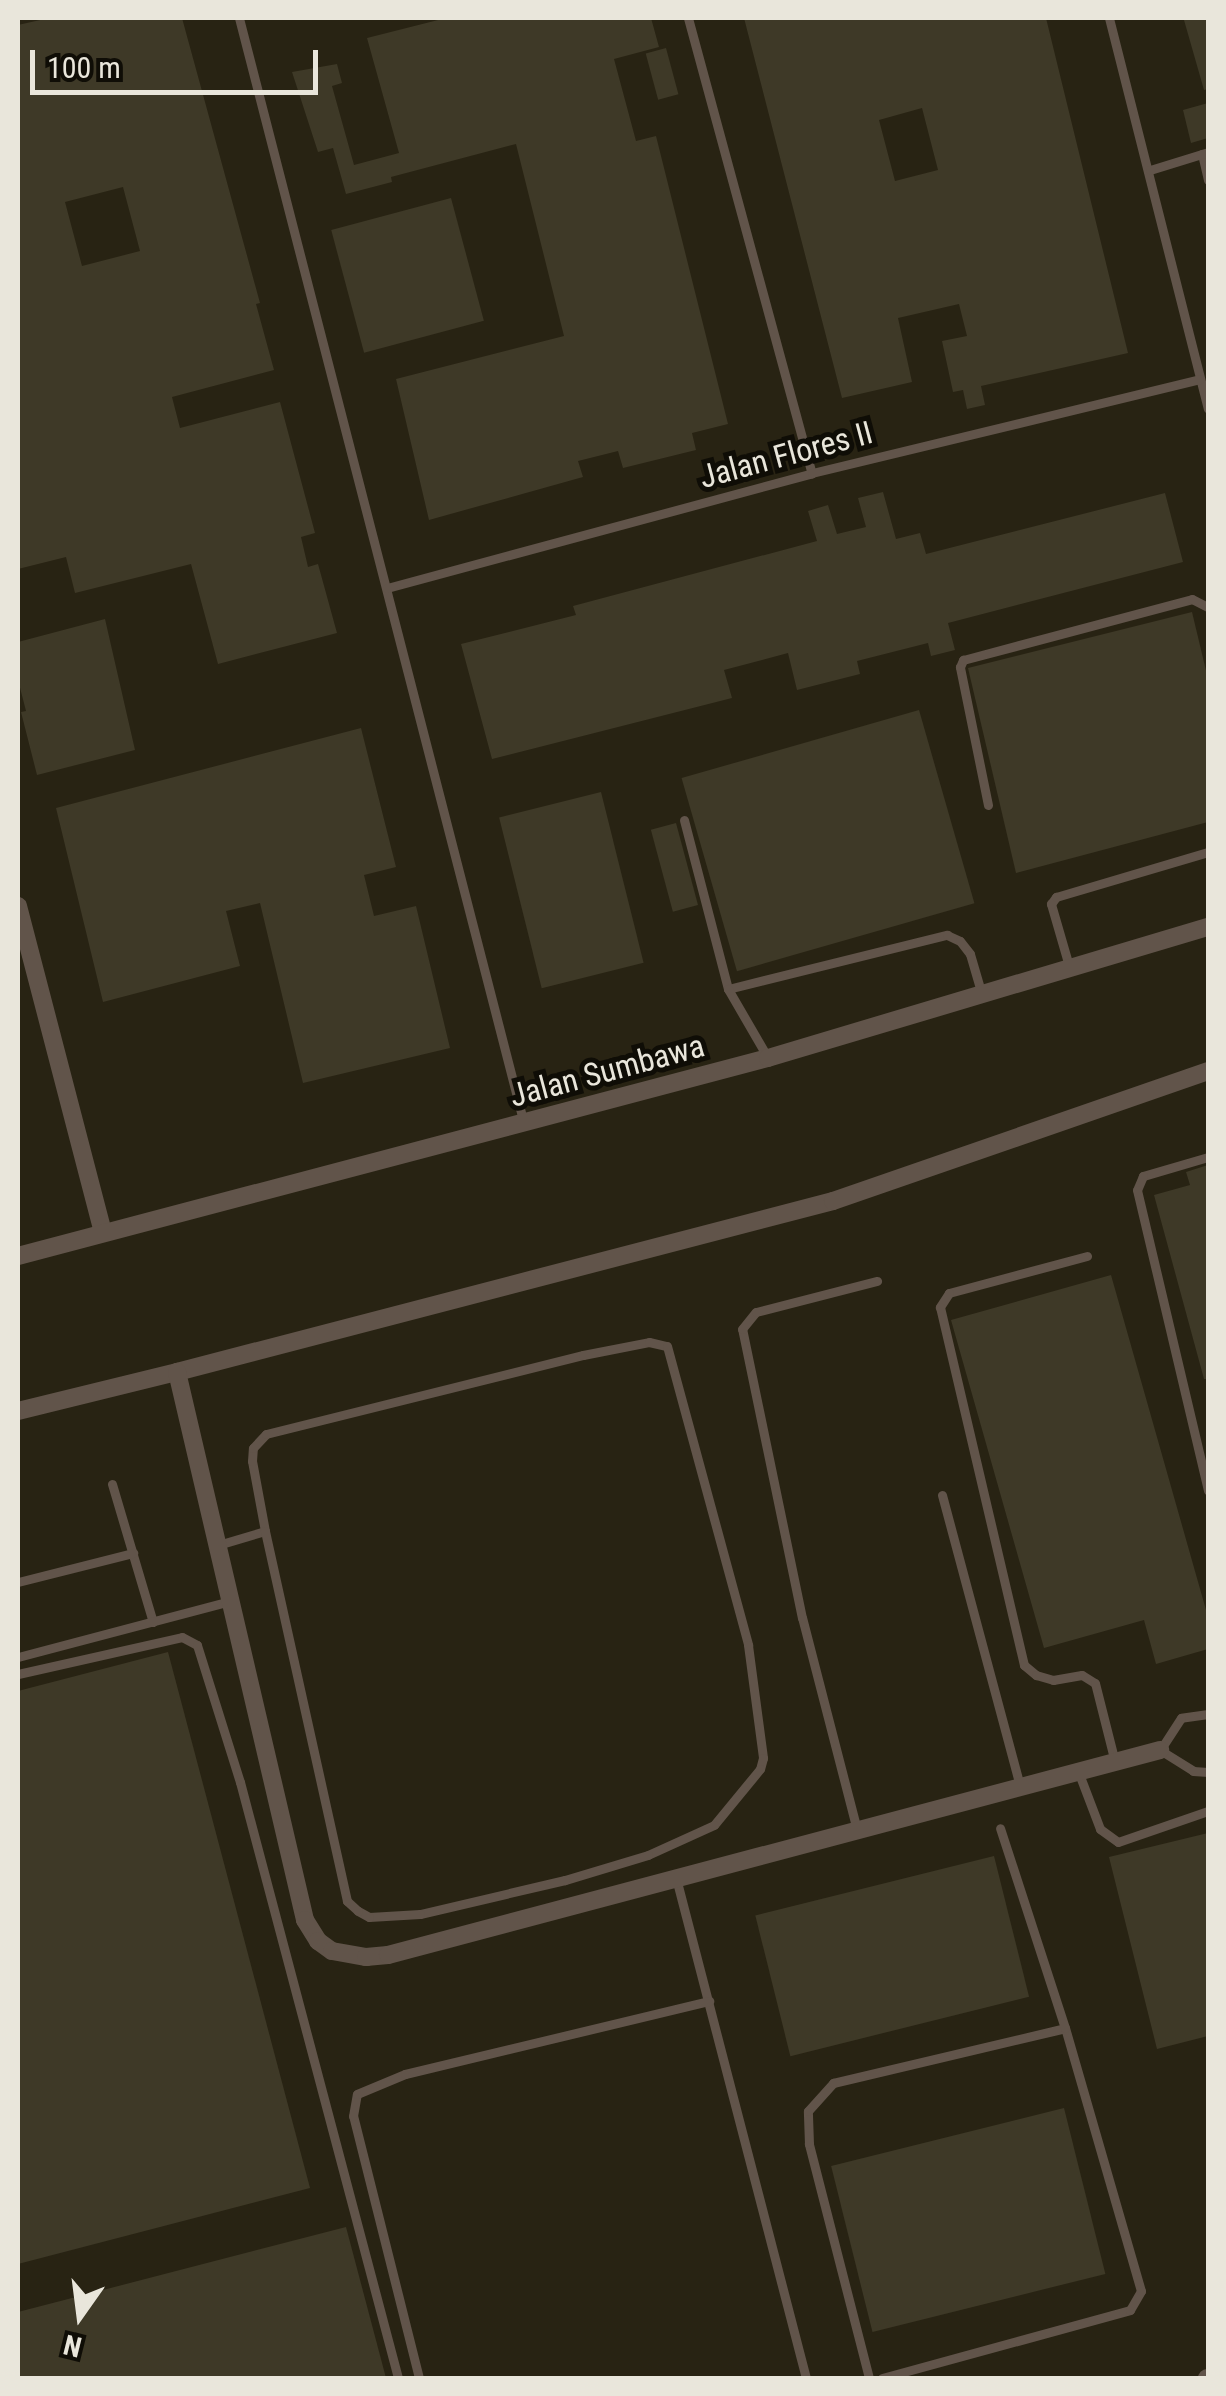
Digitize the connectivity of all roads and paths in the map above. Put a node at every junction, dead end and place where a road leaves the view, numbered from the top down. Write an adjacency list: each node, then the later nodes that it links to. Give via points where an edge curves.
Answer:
1 (239, 18): 10 (lane)
2 (688, 18): 9 (lane)
3 (1109, 18): 5 (lane)
4 (1205, 153): 5 (lane); 6 (lane)
5 (1150, 170): 7 (lane)
6 (1208, 180)
7 (1200, 378): 8 (lane); 9 (lane, Jalan Flores II)
8 (1208, 409)
9 (812, 474): 10 (lane, Jalan Flores II)
10 (387, 588): 22 (lane)
11 (1208, 608): 12 (lane, via 1192,598 970,654 960,667)
12 (988, 805)
13 (684, 820): 19 (lane)
14 (1208, 852): 17 (lane, via 1056,897 1052,904)
15 (18, 906): 24 (street)
16 (1208, 928): 17 (street, Jalan Sumbawa)
17 (1066, 960): 18 (street, Jalan Sumbawa)
18 (981, 987): 19 (lane, via 970,954 947,935); 20 (street, Jalan Sumbawa)
19 (728, 989): 20 (lane)
20 (768, 1058): 22 (street, Jalan Sumbawa)
21 (1208, 1070): 28 (street, via 833,1202)
22 (524, 1124): 24 (street, Jalan Sumbawa)
23 (1208, 1157): 31 (lane, via 1143,1176 1137,1190)
24 (103, 1232): 25 (street, Jalan Sumbawa)
25 (18, 1256)
26 (1086, 1256): 43 (lane, via 949,1293 940,1307 1024,1665 1036,1676 1082,1676 1096,1684)
27 (877, 1281): 49 (lane, via 756,1312 742,1328 802,1618)
28 (177, 1372): 29 (street); 34 (street)
29 (18, 1411)
30 (112, 1484): 35 (lane)
31 (1208, 1491)
32 (942, 1495): 46 (lane)
33 (264, 1531): 33 (lane, via 347,1901 369,1917 420,1914 648,1855 714,1825 760,1769 748,1645 668,1346 649,1342 583,1355 266,1434 252,1448); 34 (lane)
34 (218, 1545): 37 (street)
35 (133, 1553): 36 (lane); 38 (lane)
36 (18, 1582)
37 (233, 1600): 38 (lane); 50 (street, via 305,1920 332,1951 388,1954)
38 (152, 1622): 39 (lane)
39 (18, 1657)
40 (18, 1674): 53 (lane, via 182,1637 197,1644 240,1782)
41 (1208, 1714): 42 (lane, via 1181,1718)
42 (1160, 1750): 43 (street); 45 (lane)
43 (1114, 1762): 44 (street)
44 (1078, 1771): 46 (street); 47 (lane, via 1100,1829 1118,1842)
45 (1208, 1772)
46 (1020, 1786): 49 (street)
47 (1208, 1812)
48 (1000, 1828): 52 (lane)
49 (857, 1830): 50 (street)
50 (676, 1878): 51 (lane)
51 (709, 2001): 54 (lane, via 405,2074 358,2094 353,2116); 55 (lane)
52 (1066, 2028): 56 (lane, via 833,2083 808,2112 809,2144); 57 (lane, via 1138,2302 1130,2310)
53 (398, 2378)
54 (419, 2378)
55 (806, 2378)
56 (869, 2378)
57 (882, 2378)

